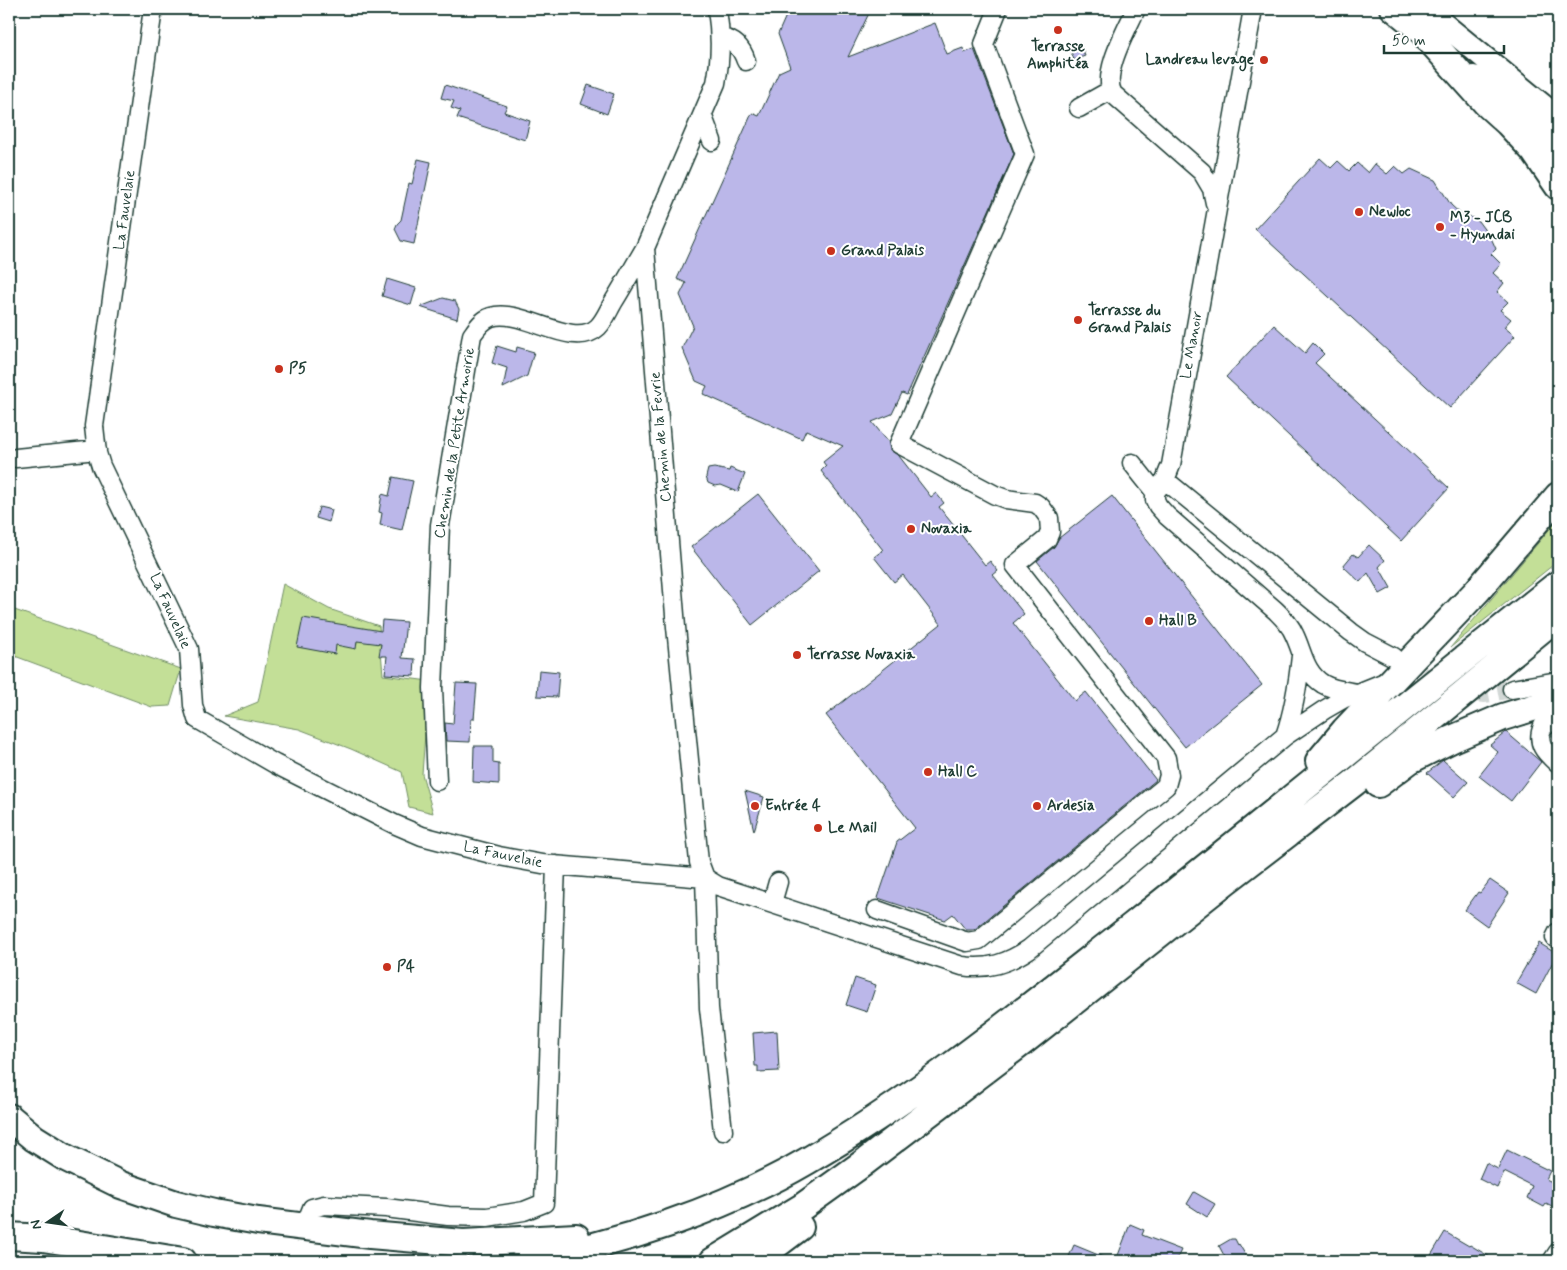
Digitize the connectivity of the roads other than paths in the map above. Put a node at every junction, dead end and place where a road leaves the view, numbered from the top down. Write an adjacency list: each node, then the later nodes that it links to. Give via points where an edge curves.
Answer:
1 (153, 9): 21 (street, La Fauvelaie, via 94,426)
2 (717, 9): 10 (street, Chemin de la Fevrie)
3 (998, 9): 44 (street, via 984,44 1025,154 899,444 995,495 1035,503 1046,512 1050,525 1047,539 1015,565 1166,758 1169,775 1166,786 979,940 967,942)
4 (1136, 9): 12 (street, via 1112,62)
5 (1144, 9): 12 (street)
6 (1253, 9): 19 (street, Le Manoir)
7 (1392, 9): 9 (main road)
8 (1425, 9): 15 (main road)
9 (1426, 36): 17 (main road); 18 (highway, via 1534,151)
10 (721, 38): 11 (street, via 738,46); 14 (street, Chemin de la Fevrie, via 716,83)
11 (746, 60)
12 (1111, 81): 13 (street); 19 (street, via 1113,94 1202,172 1212,188)
13 (1080, 108)
14 (703, 117): 16 (street); 20 (street, Chemin de la Fevrie)
15 (1558, 118)
16 (712, 141)
17 (1558, 146)
18 (1558, 186)
19 (1216, 208): 24 (street, Le Manoir, via 1171,466)
20 (646, 248): 37 (street, Chemin de la Petite Armoirie, via 598,327 588,333 575,336 540,324 491,316 481,322 472,335 440,525 433,688); 40 (street, Chemin de la Fevrie, via 676,627 700,864)
21 (96, 450): 22 (street); 39 (street, La Fauvelaie, via 189,649 197,719 275,764 422,836 499,856)
22 (16, 458)
23 (1132, 463): 24 (street)
24 (1160, 486): 28 (street, via 1155,500 1167,516 1275,610 1289,625); 29 (street)
25 (1557, 496): 29 (highway, via 1477,591)
26 (1558, 584): 38 (highway)
27 (1558, 616): 41 (highway, via 1355,782)
28 (1301, 656): 32 (street, via 1313,675 1324,684); 35 (street, via 1293,714)
29 (1395, 668): 32 (street); 38 (highway)
30 (1558, 681): 31 (street)
31 (1512, 689)
32 (1357, 693): 35 (street)
33 (1558, 700): 41 (highway, via 1503,717 1410,760 1331,818)
34 (1558, 719): 36 (street, via 1542,726 1539,734 1544,751)
35 (1285, 736): 43 (street, via 1029,949 997,966 962,966)
36 (1558, 764)
37 (437, 781)
38 (1278, 810): 49 (highway, via 953,1064 852,1134 805,1163 739,1195)
39 (556, 865): 40 (street, La Fauvelaie); 48 (street, via 544,1203 524,1211 487,1218 324,1205 312,1208)
40 (705, 878): 43 (street, via 718,886); 46 (street, Chemin de la Fevrie, via 709,1008)
41 (1226, 881): 47 (highway)
42 (778, 882): 43 (street)
43 (772, 903)
44 (876, 910)
45 (9, 1117): 48 (highway, via 66,1158 120,1184 176,1204 214,1213)
46 (723, 1131)
47 (862, 1164): 55 (highway, via 796,1212); 56 (highway, via 849,1189)
48 (307, 1227): 49 (highway, via 370,1236 463,1243)
49 (634, 1234): 52 (highway)
50 (9, 1236): 53 (highway, via 43,1238)
51 (1558, 1252): 57 (street)
52 (580, 1255): 54 (highway)
53 (183, 1261)
54 (524, 1261)
55 (713, 1261)
56 (755, 1261)
57 (1552, 1261)

